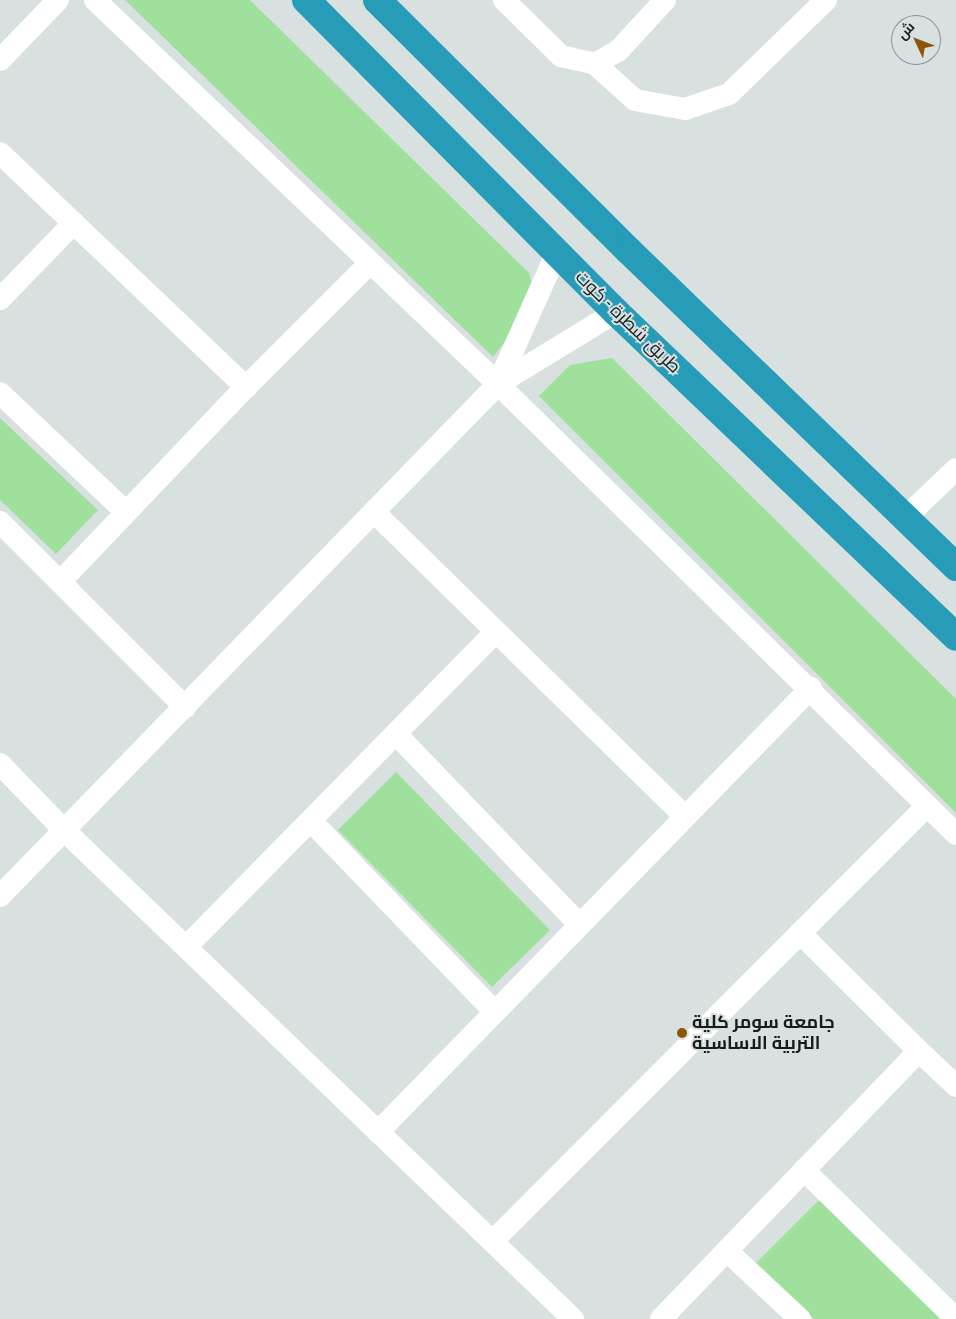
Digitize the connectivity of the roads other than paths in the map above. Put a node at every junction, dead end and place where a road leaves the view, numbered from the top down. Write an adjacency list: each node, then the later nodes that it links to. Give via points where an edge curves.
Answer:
1 (58, 0): 8 (street)
2 (95, 0): 13 (street)
3 (306, 0): 12 (highway, طريق شطرة - كوت)
4 (377, 0): 22 (highway, via 636,258)
5 (504, 0): 9 (street, via 562,56)
6 (665, 0): 9 (street, via 619,50)
7 (826, 0): 9 (street, via 729,94 685,109 636,100)
8 (0, 60)
9 (595, 64)
10 (0, 153): 11 (street)
11 (74, 223): 14 (street); 17 (street)
12 (557, 252): 15 (highway, طريق شطرة - كوت); 16 (street)
13 (370, 263): 16 (street); 17 (street)
14 (0, 299)
15 (616, 312): 16 (street); 27 (highway, طريق شطرة - كوت)
16 (498, 384): 21 (street); 28 (street)
17 (246, 387): 20 (street)
18 (0, 393): 20 (street)
19 (956, 469): 22 (street)
20 (126, 512): 25 (street)
21 (375, 513): 26 (street); 29 (street)
22 (906, 517): 24 (highway)
23 (0, 522): 25 (street)
24 (956, 567)
25 (60, 582): 29 (street)
26 (496, 632): 30 (street); 33 (street)
27 (956, 637)
28 (811, 688): 32 (street); 33 (street)
29 (185, 708): 35 (street)
30 (396, 734): 34 (street); 38 (street)
31 (0, 764): 35 (street)
32 (927, 806): 36 (street); 39 (street)
33 (685, 817): 38 (street)
34 (310, 821): 40 (street); 41 (street)
35 (64, 830): 37 (street); 40 (street)
36 (956, 834)
37 (0, 896)
38 (580, 924): 41 (street)
39 (800, 933): 42 (street); 46 (street)
40 (186, 947): 44 (street)
41 (495, 1012): 44 (street)
42 (919, 1051): 43 (street); 45 (street)
43 (956, 1086)
44 (378, 1132): 46 (street)
45 (804, 1170): 47 (street); 51 (street)
46 (492, 1241): 48 (street)
47 (727, 1251): 49 (street); 50 (street)
48 (573, 1319)
49 (661, 1319)
50 (800, 1319)
51 (956, 1319)

